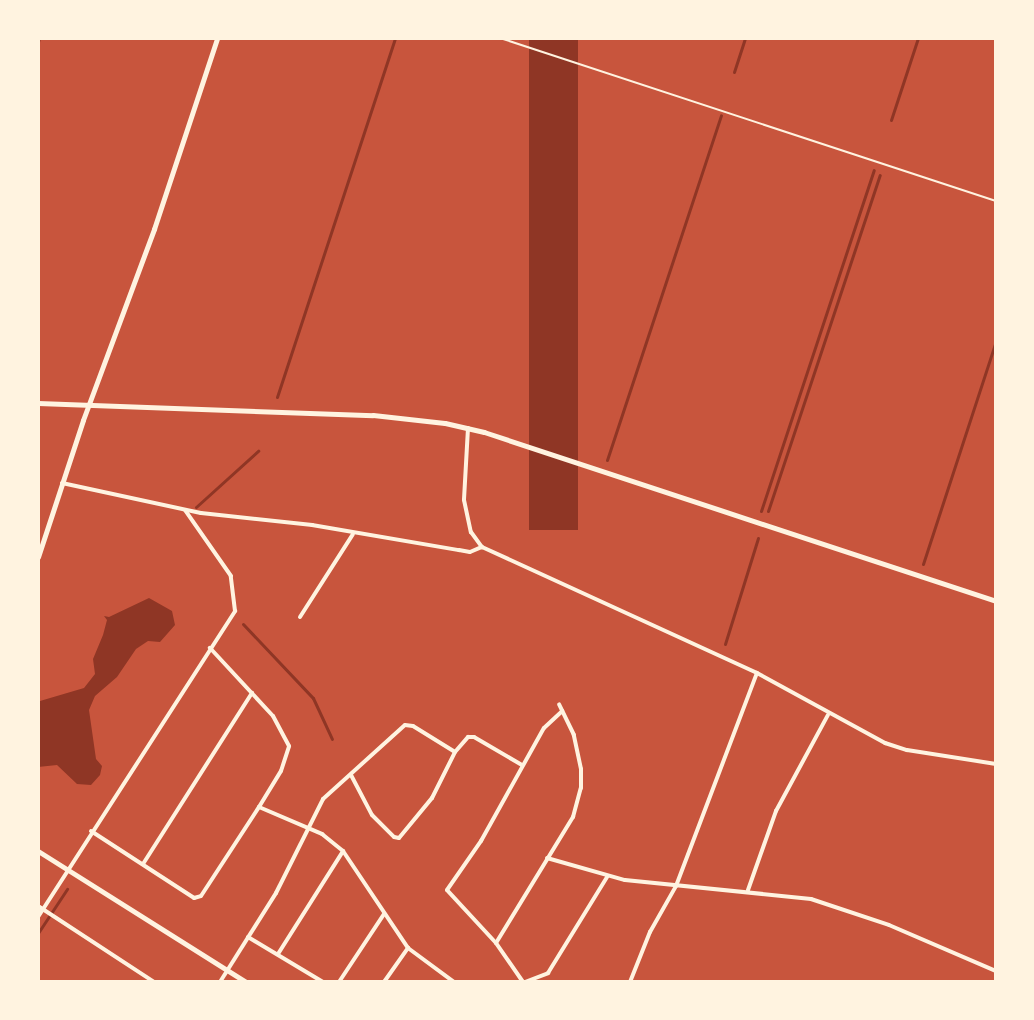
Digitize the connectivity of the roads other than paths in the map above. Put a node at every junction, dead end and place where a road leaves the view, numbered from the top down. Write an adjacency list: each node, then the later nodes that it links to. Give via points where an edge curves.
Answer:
1 (217, 38): 3 (street)
2 (38, 403): 3 (street)
3 (89, 404): 4 (street, via 373,415); 5 (street)
4 (468, 428): 8 (street, via 464,500 471,532); 10 (street)
5 (62, 483): 6 (street); 9 (street)
6 (185, 510): 7 (street); 12 (street, via 231,576 236,592 235,611)
7 (353, 534): 8 (street, via 470,552); 11 (street)
8 (482, 547): 13 (street)
9 (38, 557)
10 (996, 601)
11 (300, 617)
12 (210, 648): 14 (street); 24 (street)
13 (757, 673): 17 (street); 31 (street)
14 (252, 693): 22 (street, via 273,716 289,746); 28 (street)
15 (559, 704): 16 (street)
16 (562, 711): 20 (street, via 548,721); 27 (street, via 577,748 581,788 573,817)
17 (829, 715): 19 (street, via 907,750); 32 (street, via 776,811)
18 (455, 752): 20 (street, via 461,742 474,737); 21 (street, via 405,725); 21 (street, via 432,798 399,838 372,815)
19 (996, 764)
20 (522, 765): 38 (street, via 447,890)
21 (351, 775): 23 (street, via 323,799)
22 (259, 807): 23 (street); 28 (street, via 201,896 194,898)
23 (307, 826): 26 (street); 37 (street, via 276,893)
24 (91, 831): 28 (street); 29 (street)
25 (38, 851): 29 (street)
26 (343, 851): 35 (street); 40 (street)
27 (547, 858): 30 (street); 38 (street)
28 (143, 864)
29 (66, 871): 34 (street); 41 (street)
30 (607, 877): 31 (street); 52 (street, via 548,973)
31 (676, 886): 32 (street); 53 (street)
32 (748, 890): 42 (street, via 854,912)
33 (38, 906): 34 (street)
34 (44, 910): 36 (street); 43 (street)
35 (384, 914): 39 (street); 49 (street)
36 (38, 917)
37 (248, 937): 40 (street); 41 (street)
38 (496, 943): 52 (street)
39 (408, 948): 50 (street); 51 (street)
40 (278, 954): 48 (street)
41 (228, 970): 46 (street); 47 (street)
42 (996, 971)
43 (140, 974): 44 (street); 45 (street)
44 (135, 981)
45 (154, 982)
46 (220, 982)
47 (246, 982)
48 (323, 982)
49 (339, 982)
50 (384, 982)
51 (454, 982)
52 (524, 982)
53 (630, 982)

